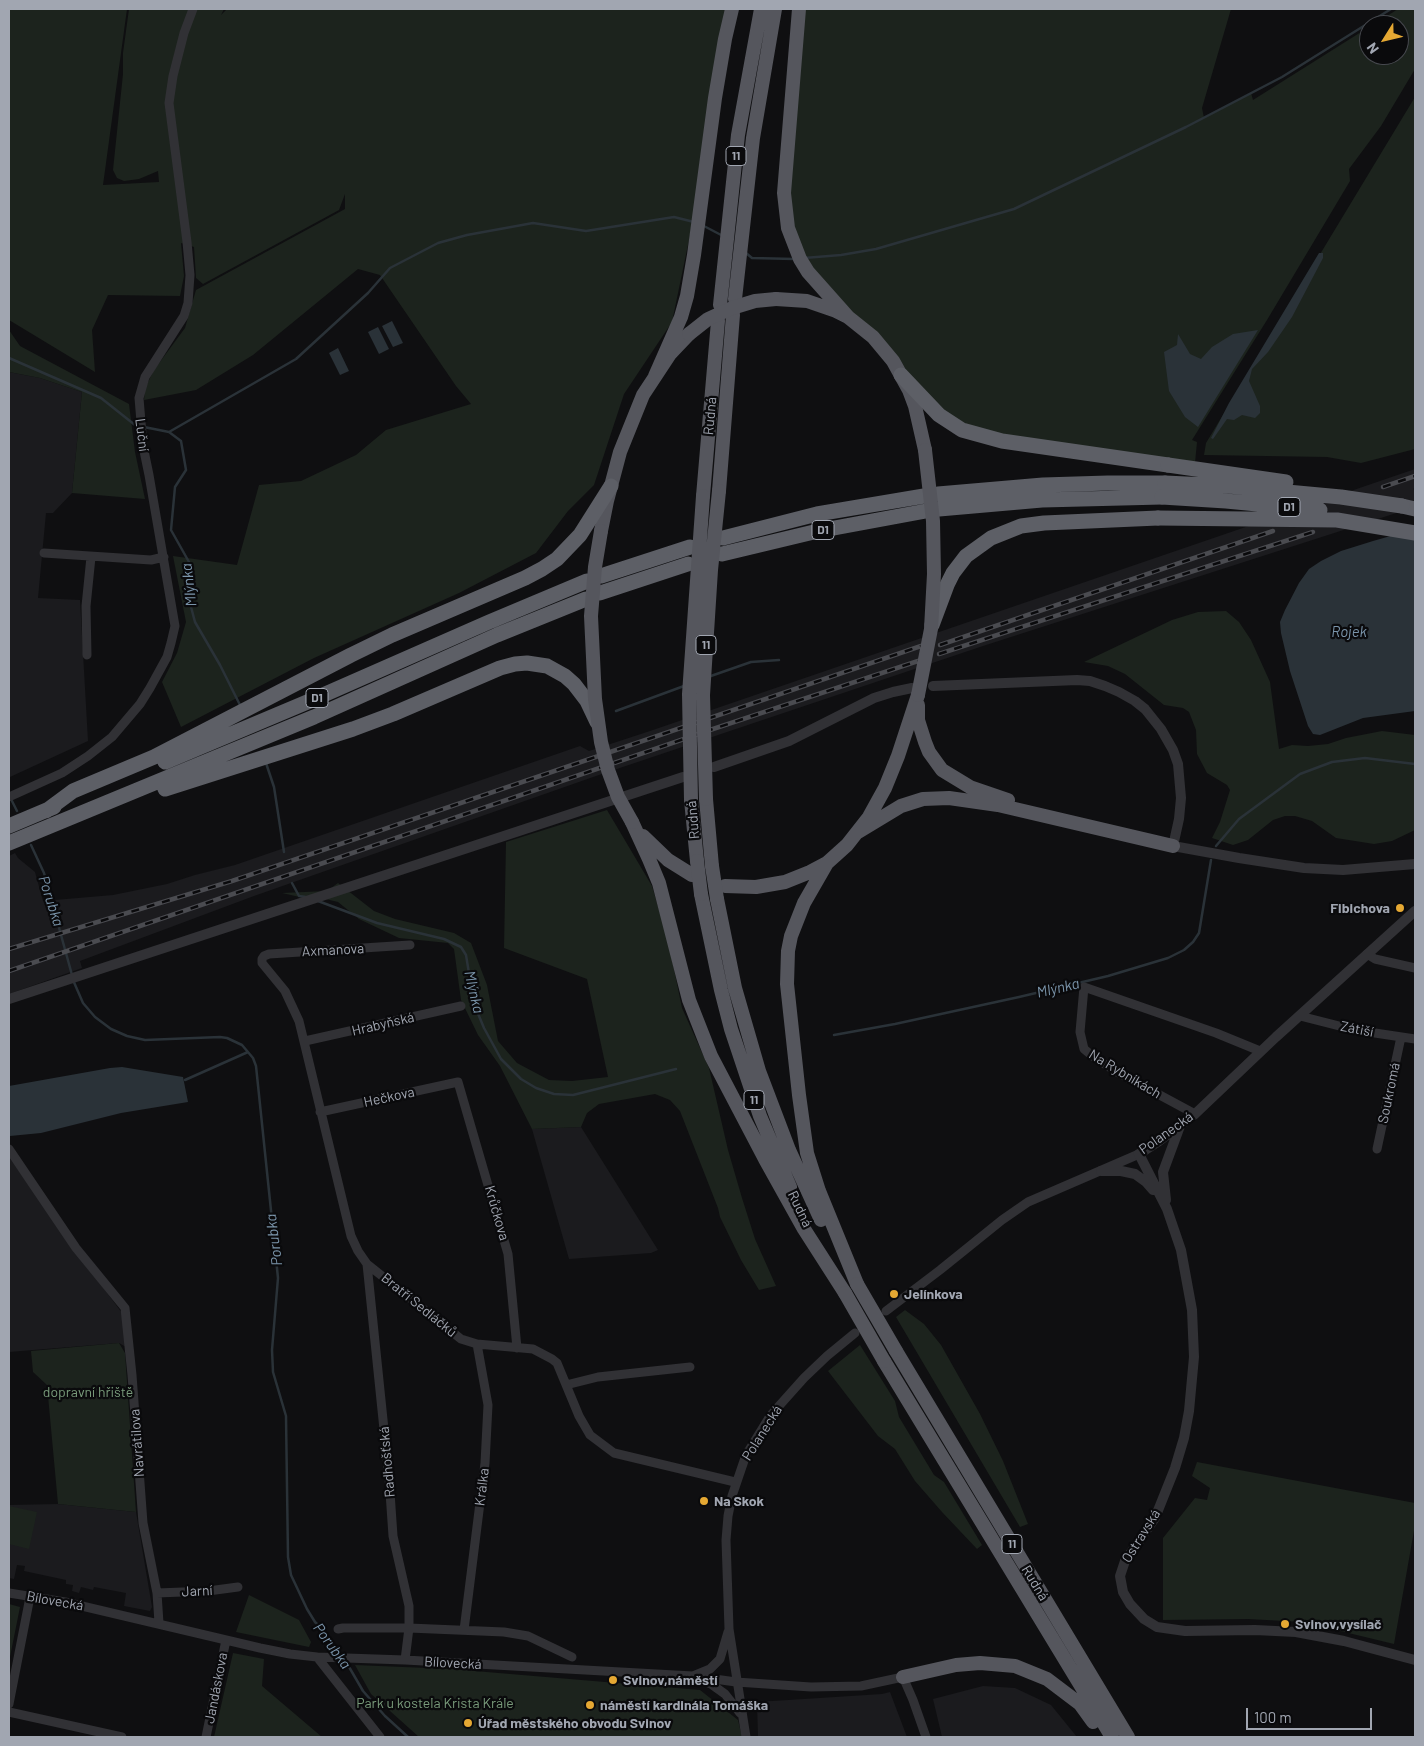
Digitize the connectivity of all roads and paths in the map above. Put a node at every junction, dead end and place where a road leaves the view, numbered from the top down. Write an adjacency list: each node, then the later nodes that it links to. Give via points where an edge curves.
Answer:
1 (193, 9): 25 (street, Luční, via 175,67 169,103 187,242 188,303 184,316 145,377 139,406 142,446)
2 (732, 9): 12 (highway, via 715,98 687,296)
3 (761, 9): 7 (highway, 11, via 737,144)
4 (775, 9): 6 (highway, 11, via 753,138)
5 (799, 9): 9 (highway, via 784,193 788,228 808,272)
6 (735, 299)
7 (720, 305)
8 (733, 315): 70 (highway, Rudná / 11, bridge, via 703,694 712,866 735,988 759,1072 807,1190)
9 (848, 317): 11 (highway, via 873,337); 12 (highway, bridge, via 822,305 793,299 755,301 732,308 689,334)
10 (718, 321): 71 (highway, Rudná / 11, bridge, via 689,694 691,800 701,894 721,990 757,1107 793,1196)
11 (901, 375): 16 (highway, bridge, via 939,415 962,430 1002,441 1381,496); 27 (highway, bridge, via 915,406 931,494 934,547)
12 (654, 376): 13 (highway, via 626,436)
13 (611, 486): 18 (highway)
14 (1163, 490): 15 (highway, D1, via 1108,483 1043,485); 16 (highway, D1, bridge, via 1230,486 1341,497); 17 (highway, D1, bridge, via 1226,501 1339,512)
15 (932, 503): 20 (highway, D1, via 817,514); 23 (highway, D1)
16 (1409, 508)
17 (1415, 526)
18 (594, 528): 32 (highway, bridge, via 591,616); 36 (highway, via 542,569 525,578 392,635 154,757 73,792)
19 (1415, 533): 27 (highway, bridge, via 1337,520 1158,518 1022,526 990,538 975,548 947,584)
20 (723, 538)
21 (690, 547): 36 (highway, D1, via 594,579 489,622)
22 (44, 553): 24 (street)
23 (722, 554)
24 (91, 557): 25 (street, via 151,560); 28 (street, via 86,606)
25 (164, 557): 35 (street, Luční, via 175,626 167,656 140,704 112,737 88,756)
26 (688, 564): 38 (highway, D1, via 593,596 497,635 305,720)
27 (931, 629): 30 (highway, bridge)
28 (87, 654)
29 (933, 686): 43 (street, via 1077,680 1105,686 1135,701 1161,729 1178,764 1181,798)
30 (915, 692): 31 (highway); 33 (street, via 893,692 874,698 789,741)
31 (914, 719): 40 (highway, via 929,752 951,777 970,787); 41 (highway, via 885,788)
32 (599, 728): 37 (highway, bridge, via 608,770); 38 (highway, bridge, via 593,712 574,684 557,670 527,663 500,668 353,729 192,779 114,808)
33 (714, 767)
34 (683, 777): 53 (street)
35 (9, 797)
36 (46, 811): 39 (highway, D1)
37 (632, 822): 46 (highway, via 657,851); 71 (highway, via 659,883 689,1000 711,1056 804,1229)
38 (52, 825): 42 (highway, D1)
39 (9, 826)
40 (1089, 826): 41 (highway, via 974,800 936,798 901,806); 43 (highway)
41 (858, 832): 44 (highway)
42 (9, 842)
43 (1173, 846): 45 (street, via 1304,868 1342,870)
44 (827, 862): 47 (highway, via 798,878 770,886); 70 (highway, via 804,903 791,936 787,984 808,1153 819,1191)
45 (1415, 864)
46 (692, 875)
47 (725, 886)
48 (1415, 911): 50 (street, Polanecká)
49 (410, 945): 51 (street, Axmanova, via 270,954 264,956)
50 (1367, 954): 52 (street, via 1375,959); 55 (street, Polanecká)
51 (262, 963): 58 (street, Bratří Sedláčků, via 288,997)
52 (1415, 968)
53 (9, 999)
54 (461, 1006): 58 (street, Hrabyňská)
55 (1300, 1016): 56 (street, Zátiší, via 1355,1030); 59 (street, Polanecká)
56 (1402, 1037): 57 (street, Zátiší); 65 (street, Soukromá)
57 (1415, 1040)
58 (305, 1041): 61 (street, Bratří Sedláčků)
59 (1260, 1051): 62 (street, Polanecká); 62 (street, Na Rybníkách, via 1084,987 1080,1032 1084,1048 1117,1072)
60 (458, 1082): 61 (street, Hečkova); 75 (street, Krůčkova, via 508,1254)
61 (320, 1112): 69 (street, Bratří Sedláčků, via 351,1236)
62 (1195, 1114): 63 (street, Polanecká)
63 (1181, 1125): 66 (street, Polanecká); 68 (street, via 1163,1172)
64 (9, 1149): 81 (street, Navrátilova, via 76,1248 125,1308 144,1524)
65 (1377, 1149)
66 (1139, 1154): 67 (street, Polanecká); 68 (street, Ostravská)
67 (1101, 1171): 68 (street, via 1120,1170 1135,1174 1146,1182); 72 (street, Polanecká, via 1028,1202)
68 (1167, 1209): 92 (street, Ostravská, via 1181,1250 1189,1290 1193,1328 1192,1384 1184,1438 1168,1488 1155,1518 1121,1569 1120,1583 1125,1596 1144,1619 1164,1628 1296,1632)
69 (368, 1264): 74 (street, Bratří Sedláčků, via 461,1339); 84 (street, Radhošťská, via 394,1536 409,1606)
70 (857, 1284): 106 (highway, Rudná / 11, bridge)
71 (845, 1293): 105 (highway, Rudná / 11, bridge)
72 (886, 1311)
73 (856, 1333): 78 (street, Polanecká, via 827,1356 778,1405 752,1444)
74 (477, 1344): 75 (street, Bratří Sedláčků); 87 (street, Králka, via 488,1405 485,1463)
75 (517, 1348): 77 (street, Bratří Sedláčků, via 533,1349 552,1359 557,1363)
76 (690, 1367): 77 (street, via 598,1377)
77 (566, 1385): 78 (street, Bratří Sedláčků, via 590,1435 614,1453)
78 (735, 1482): 86 (street, Polanecká, via 726,1528)
79 (238, 1587): 81 (street, Jarní)
80 (9, 1593): 82 (street, Bílovecká)
81 (157, 1593): 83 (street, Navrátilova)
82 (30, 1597): 83 (street, Bílovecká); 96 (street)
83 (159, 1623): 88 (street, Bílovecká)
84 (409, 1628): 85 (street); 87 (street); 91 (street, Radhošťská)
85 (338, 1629)
86 (729, 1629): 93 (street, via 720,1659 710,1669); 95 (street, Polanecká)
87 (464, 1630): 90 (street, via 528,1636)
88 (226, 1640): 89 (street, Bílovecká); 100 (street, Jandáskova)
89 (317, 1657): 91 (street, Bílovecká); 101 (street)
90 (572, 1657)
91 (405, 1660): 93 (street, Bílovecká)
92 (1415, 1660)
93 (693, 1676): 95 (street, Bílovecká); 98 (street, via 725,1694)
94 (903, 1677): 95 (street, Bílovecká, via 851,1687); 103 (street); 104 (highway, via 980,1663 1015,1666 1047,1679 1080,1704)
95 (736, 1682): 98 (street, Polanecká)
96 (9, 1704)
97 (9, 1712): 99 (street)
98 (742, 1718): 102 (street, Polanecká)
99 (122, 1737)
100 (206, 1737)
101 (380, 1737)
102 (746, 1737)
103 (926, 1737)
104 (1106, 1737)
105 (1112, 1737)
106 (1128, 1737)

